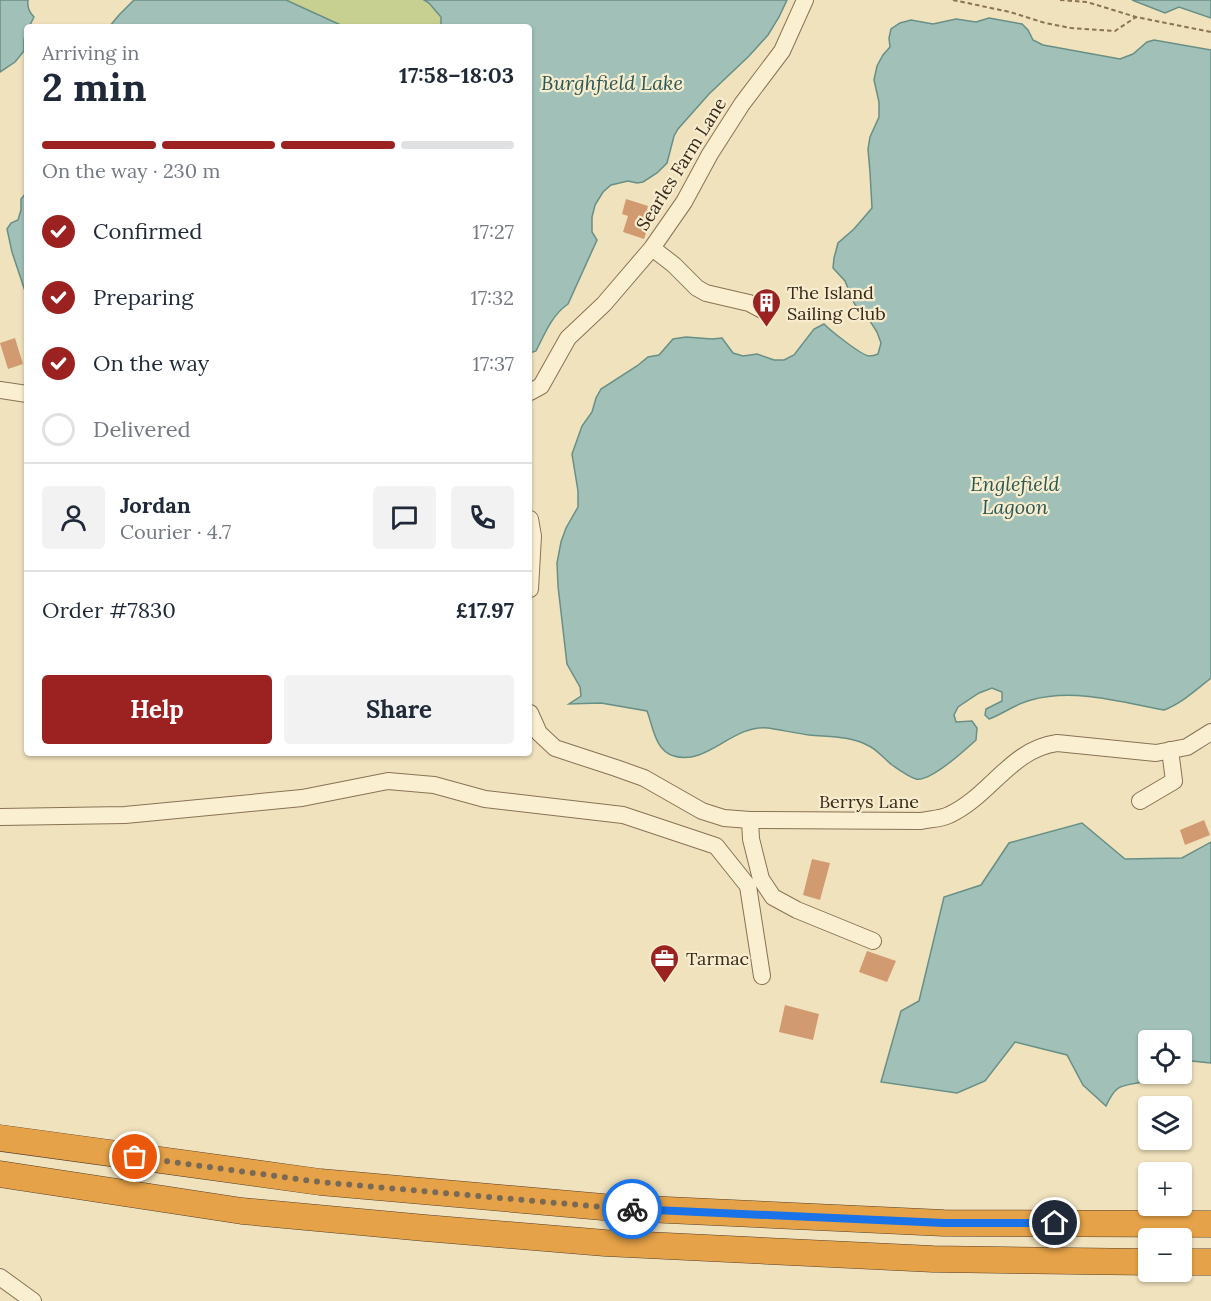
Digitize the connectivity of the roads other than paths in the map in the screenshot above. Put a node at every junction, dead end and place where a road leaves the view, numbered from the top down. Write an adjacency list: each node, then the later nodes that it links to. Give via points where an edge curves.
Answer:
1 (805, 0): 2 (street, Searles Farm Lane, via 782,51 742,104)
2 (652, 248): 3 (street, via 697,288); 5 (street, Searles Farm Lane, via 604,304 568,338 541,386)
3 (766, 312)
4 (0, 390): 6 (street)
5 (532, 391)
6 (24, 394)
7 (532, 530): 8 (street)
8 (532, 554)
9 (532, 718): 14 (street, Berrys Lane, via 539,734 555,748 644,778 702,811)
10 (1211, 732): 11 (street, Berrys Lane, via 1187,747)
11 (1170, 750): 12 (street, via 1174,781); 14 (street, Berrys Lane, via 1156,753 1044,745 1011,764 973,800 948,816 921,821)
12 (1140, 801)
13 (0, 818): 16 (street, via 137,813 302,798 388,781 434,785 485,799 623,814 716,846 748,886)
14 (750, 820): 15 (street, via 761,879 773,897)
15 (873, 941)
16 (762, 976)
17 (0, 1138): 19 (highway, via 320,1182 603,1207 944,1223)
18 (0, 1174): 20 (highway, via 242,1211 593,1242 933,1259)
19 (1211, 1224)
20 (1138, 1262)
21 (1192, 1262): 22 (highway)
22 (1211, 1262)
23 (0, 1277): 24 (street)
24 (33, 1301)

